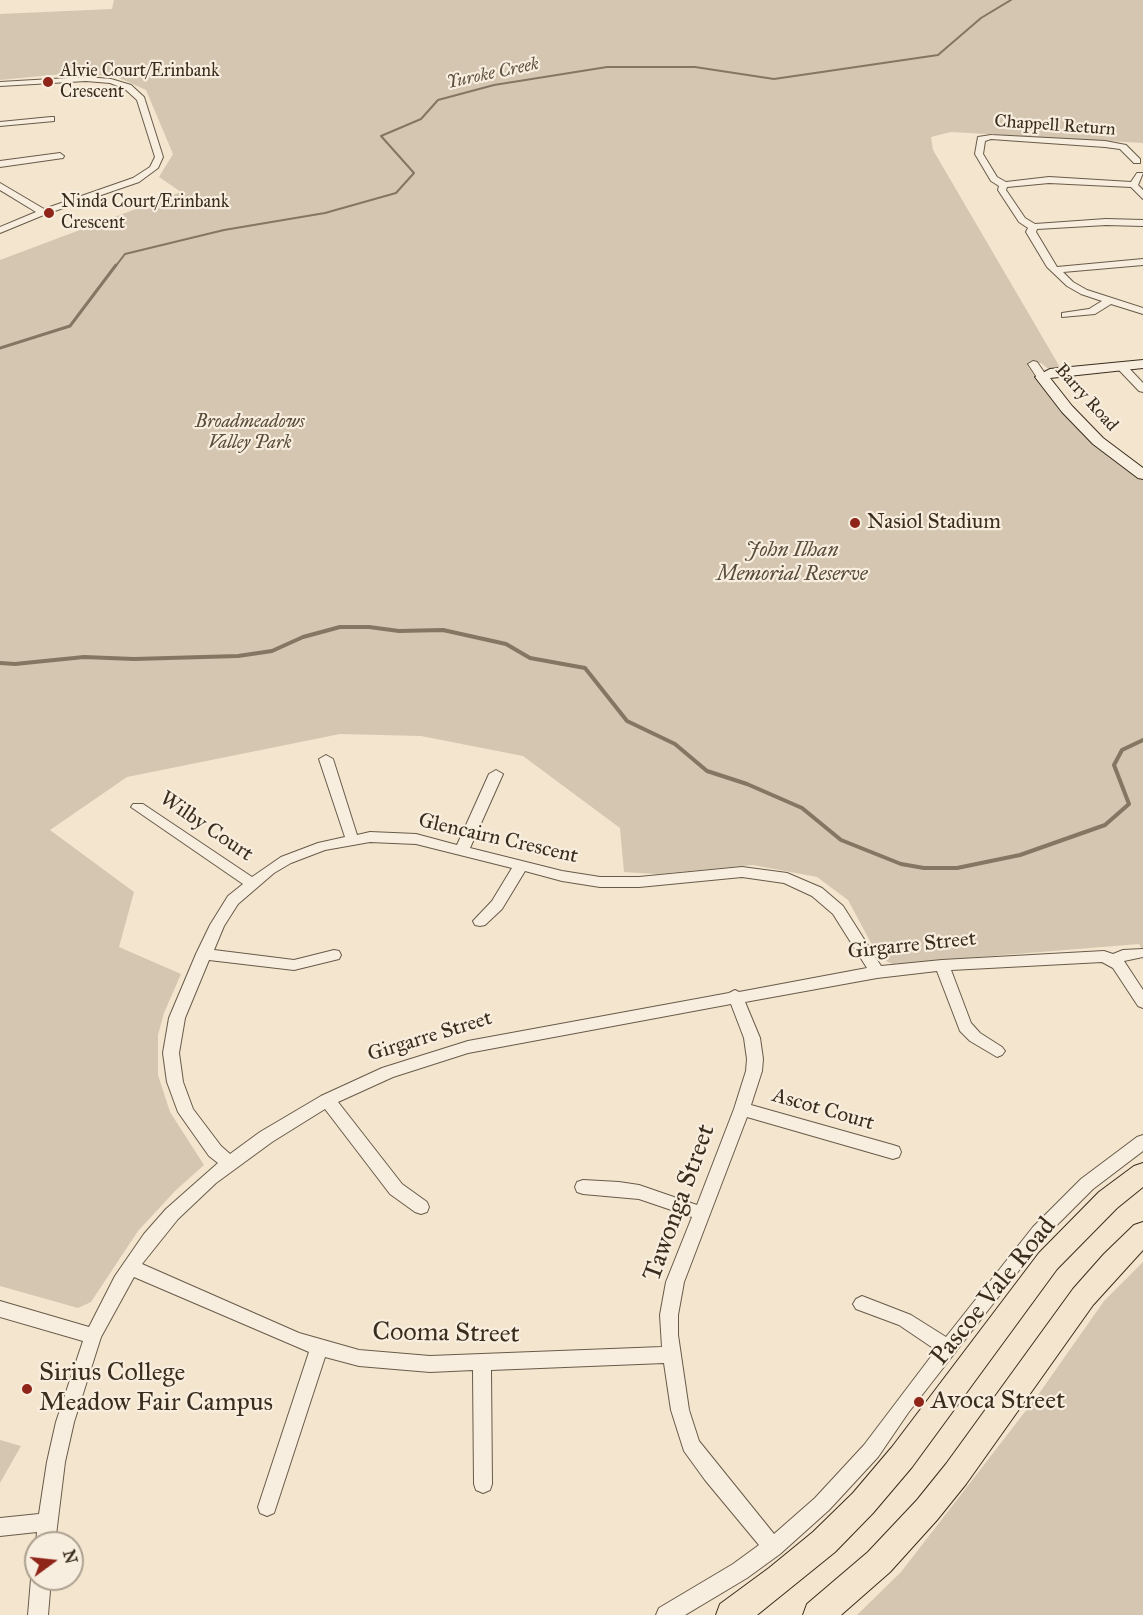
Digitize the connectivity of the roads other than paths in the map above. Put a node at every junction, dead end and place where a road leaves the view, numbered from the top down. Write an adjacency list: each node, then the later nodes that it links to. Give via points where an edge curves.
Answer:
1 (0, 84): 12 (street, via 86,79 123,85 140,96 156,142 159,160 144,176)
2 (51, 119): 3 (street)
3 (0, 124)
4 (60, 156): 6 (street)
5 (1137, 161): 8 (street, Chappell Return, via 1126,146 984,138 979,154 994,179)
6 (0, 164)
7 (1140, 175): 9 (street)
8 (1004, 184): 9 (street, via 1049,180); 14 (street, via 1002,190 1023,220)
9 (1134, 185): 11 (street)
10 (0, 186): 12 (street)
11 (1143, 196)
12 (43, 212): 15 (street)
13 (1143, 223): 14 (street)
14 (1033, 227): 17 (street, via 1031,232)
15 (0, 230)
16 (1143, 262): 17 (street)
17 (1055, 270): 18 (street, via 1080,291)
18 (1110, 300): 19 (street); 20 (street, via 1092,312)
19 (1143, 311)
20 (1065, 315)
21 (1033, 364): 24 (street, Barry Road)
22 (1143, 364): 23 (street)
23 (1122, 367): 24 (street); 25 (street)
24 (1042, 377): 26 (street, Barry Road, via 1098,441)
25 (1143, 388)
26 (1143, 475)
27 (326, 759): 30 (street)
28 (496, 774): 31 (street)
29 (138, 807): 33 (street, Wilby Court)
30 (352, 839): 31 (street, Glencairn Crescent, via 416,839); 33 (street, Glencairn Crescent, via 296,856)
31 (462, 850): 32 (street, Glencairn Crescent)
32 (520, 866): 34 (street, via 497,905); 40 (street, Glencairn Crescent, via 600,882 742,872 787,878 816,891 838,910)
33 (251, 883): 36 (street, Glencairn Crescent, via 224,913)
34 (480, 921)
35 (1139, 953): 38 (street)
36 (203, 954): 37 (street, via 294,965); 48 (street, Glencairn Crescent, via 177,1018 173,1069 186,1112)
37 (334, 955)
38 (1114, 960): 39 (street, Girgarre Street, via 1097,956); 42 (street)
39 (942, 965): 40 (street, Girgarre Street); 43 (street, via 965,1027)
40 (877, 972): 41 (street, Girgarre Street)
41 (735, 996): 44 (street, Girgarre Street, via 468,1047 388,1072); 45 (street, Tawonga Street, via 752,1038 755,1059)
42 (1143, 1002)
43 (997, 1051)
44 (327, 1100): 48 (street, Girgarre Street); 51 (street, via 396,1189)
45 (742, 1109): 47 (street, Ascot Court); 52 (street, Tawonga Street)
46 (1143, 1142): 59 (street, Pascoe Vale Road, via 1061,1209)
47 (893, 1152)
48 (229, 1163): 54 (street, Girgarre Street, via 172,1214)
49 (1143, 1173): 71 (main road, Pascoe Vale Road, via 1107,1200 1048,1261 902,1457 863,1503 824,1542)
50 (583, 1187): 52 (street, via 639,1192)
51 (421, 1207)
52 (701, 1213): 60 (street, Tawonga Street, via 671,1298)
53 (1143, 1233): 72 (main road, via 1083,1297 927,1510 879,1562)
54 (130, 1267): 57 (street, Girgarre Street); 58 (street, Cooma Street)
55 (862, 1304): 59 (street, via 905,1320)
56 (0, 1309): 57 (street)
57 (93, 1336): 64 (street, Girgarre Street, via 65,1422)
58 (319, 1348): 61 (street, Cooma Street, via 391,1362); 63 (street)
59 (948, 1348): 67 (street, Pascoe Vale Road, via 871,1451 822,1504)
60 (671, 1355): 61 (street, Cooma Street); 67 (street, Tawonga Street, via 680,1410 692,1445)
61 (482, 1363): 62 (street)
62 (483, 1484)
63 (267, 1508)
64 (47, 1522): 65 (street); 66 (street, Girgarre Street)
65 (0, 1527)
66 (46, 1531)
67 (773, 1547): 70 (street, Pascoe Vale Road, via 708,1592)
68 (40, 1591): 69 (street)
69 (38, 1615)
70 (666, 1615)
71 (731, 1615)
72 (818, 1615)

